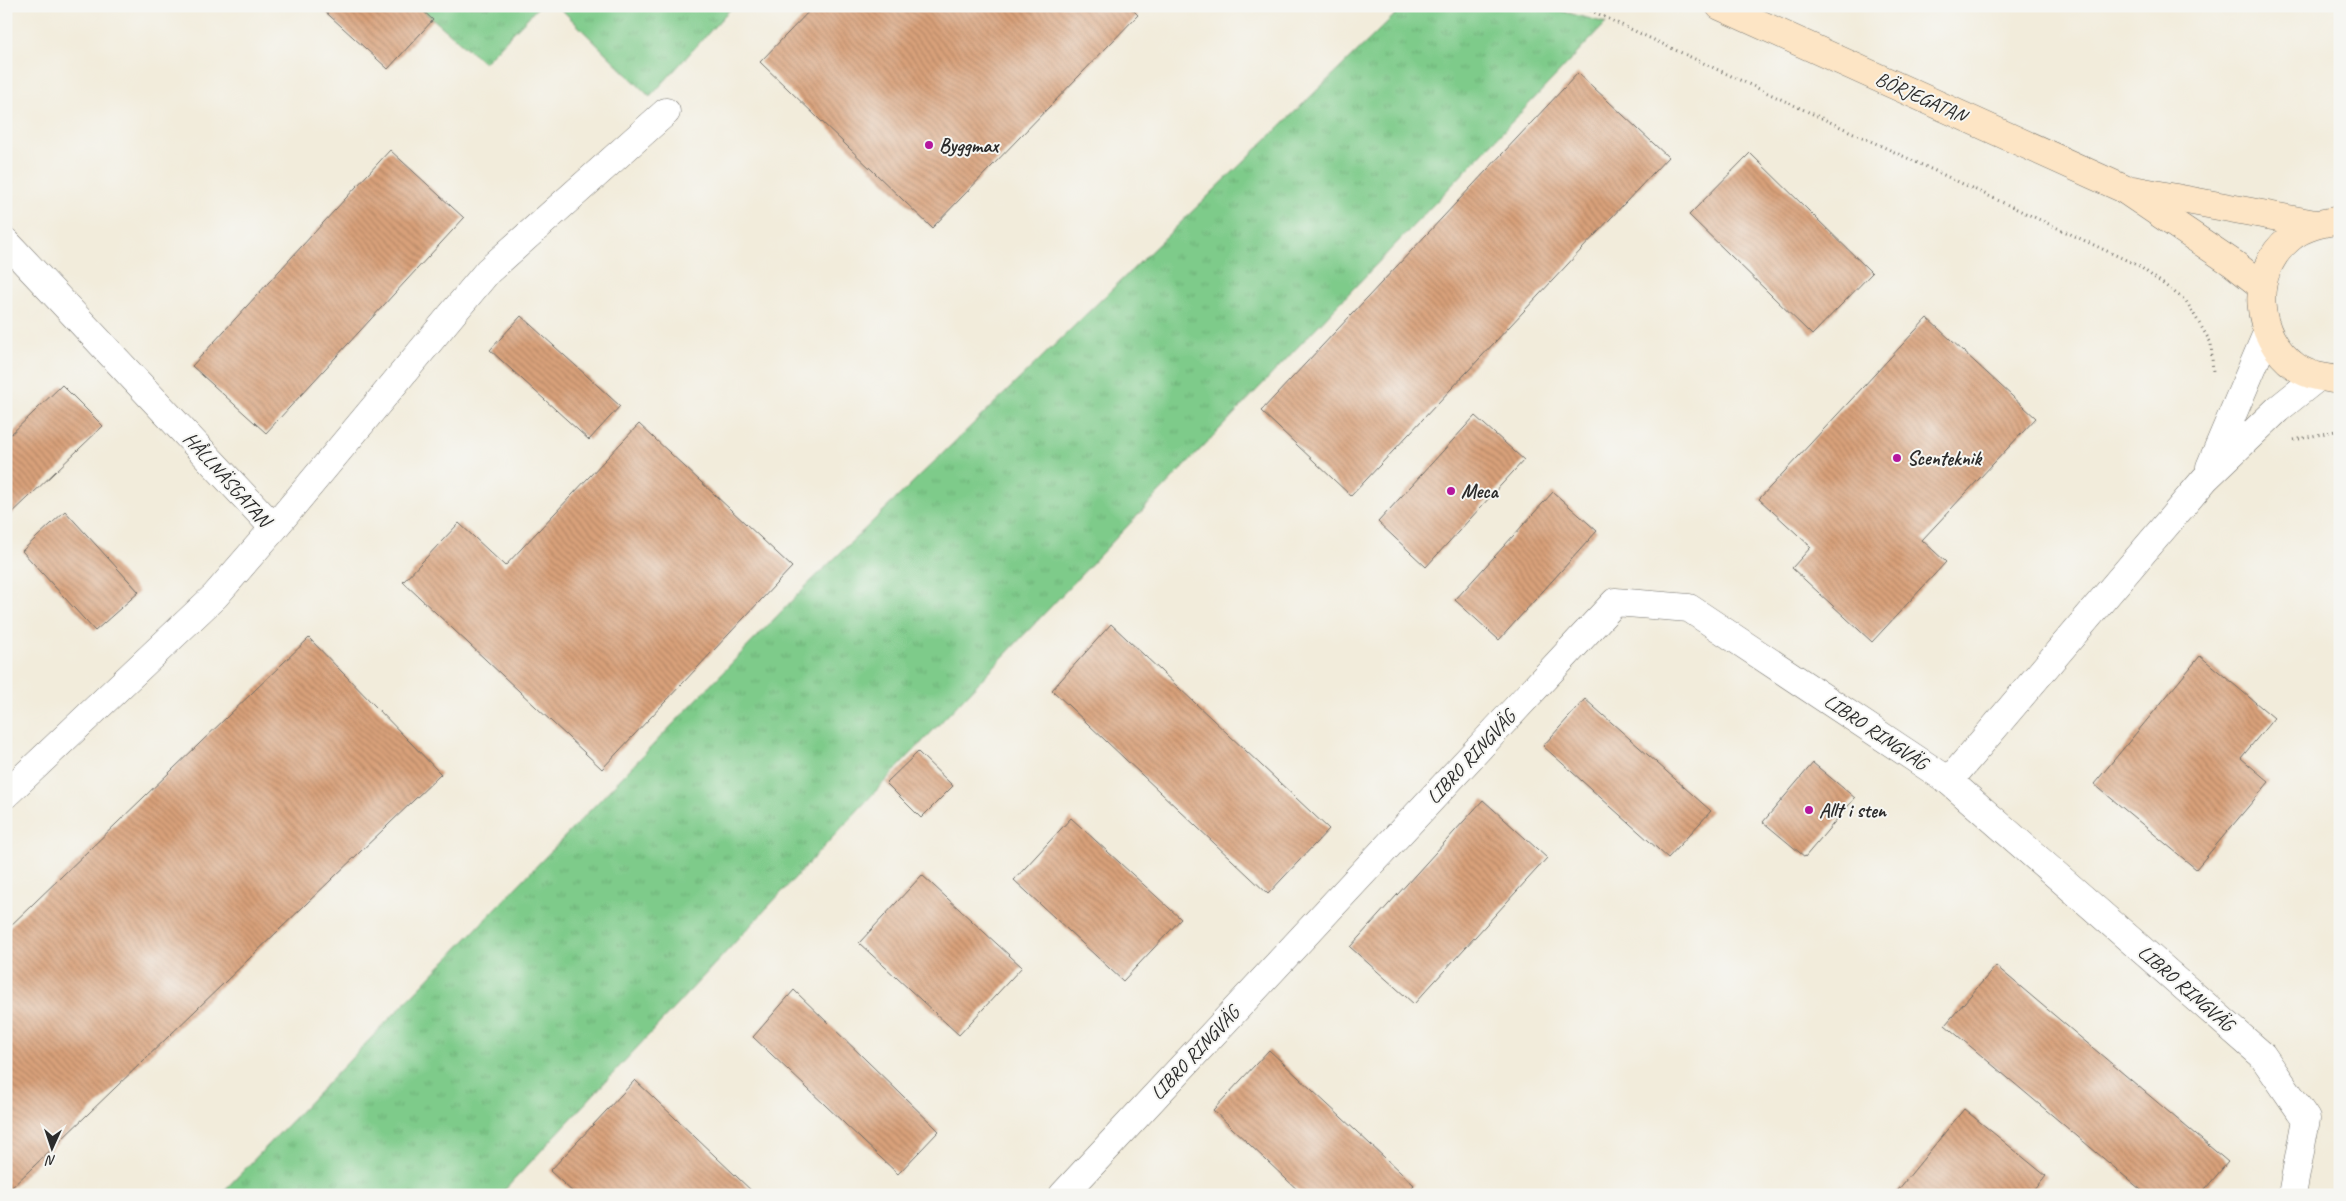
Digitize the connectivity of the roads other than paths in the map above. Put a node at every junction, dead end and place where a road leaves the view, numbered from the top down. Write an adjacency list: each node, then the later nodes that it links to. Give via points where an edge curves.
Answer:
1 (1720, 6): 3 (main road, BÖRJEGATAN)
2 (666, 112): 10 (street, via 488,271)
3 (2122, 188): 4 (main road, BÖRJEGATAN); 6 (main road, BÖRJEGATAN)
4 (2327, 222): 6 (main road, via 2290,238 2271,260)
5 (6, 242): 10 (street, HÅLLNÄSGATAN)
6 (2262, 286): 7 (main road, via 2261,310)
7 (2267, 333): 8 (main road, via 2297,368); 9 (street)
8 (2329, 379): 9 (street, via 2278,409)
9 (2205, 479): 11 (street, LIBRO RINGVÄG)
10 (274, 528): 12 (street, HÅLLNÄSGATAN, via 214,596)
11 (1949, 781): 13 (street, LIBRO RINGVÄG, via 1689,608 1615,602); 14 (street, LIBRO RINGVÄG, via 2262,1054 2306,1119)
12 (6, 794)
13 (1064, 1195)
14 (2292, 1195)

